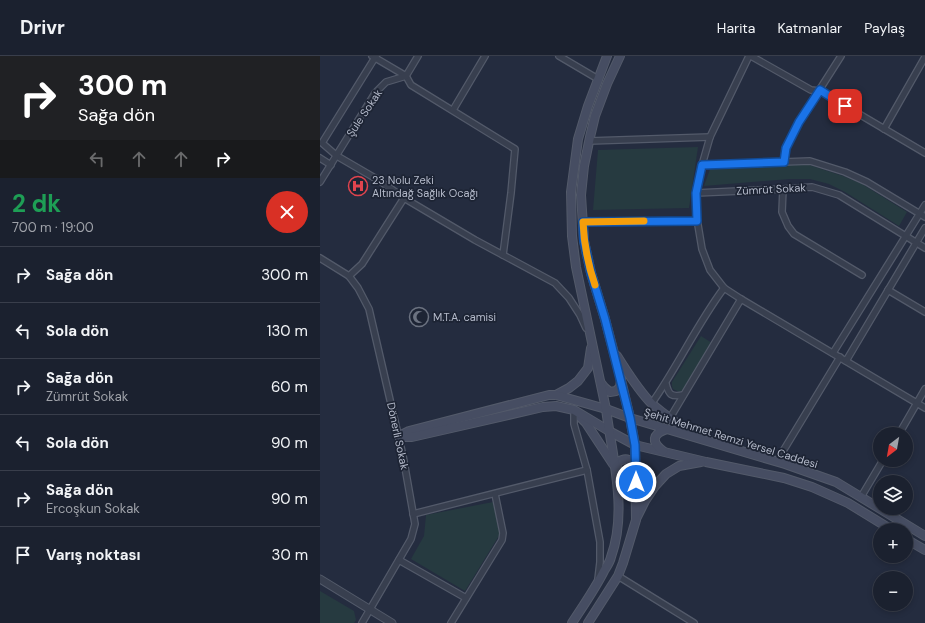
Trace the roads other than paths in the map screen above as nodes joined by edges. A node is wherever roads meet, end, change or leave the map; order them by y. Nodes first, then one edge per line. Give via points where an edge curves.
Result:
1 (418, 56) edge
2 (485, 56) edge
3 (559, 56) edge
4 (607, 56) edge
5 (620, 56) edge
6 (750, 56) edge
7 (841, 56) edge
8 (374, 57) edge
9 (925, 57) edge
10 (406, 76) junction
11 (598, 79) junction
12 (820, 90) junction
13 (453, 110) junction
14 (884, 129) junction
15 (710, 137) junction
16 (589, 141) junction
17 (925, 153) edge
18 (337, 156) junction
19 (320, 158) edge
20 (784, 162) junction
21 (331, 164) junction
22 (702, 165) junction
23 (320, 182) edge
24 (783, 189) junction
25 (696, 193) junction
26 (404, 198) junction
27 (925, 204) edge
28 (922, 216) edge
29 (697, 221) junction
30 (583, 222) junction
31 (925, 228) edge
32 (906, 236) junction
33 (916, 242) junction
34 (925, 248) edge
35 (503, 255) junction
36 (320, 258) edge
37 (862, 275) dead end
38 (349, 276) junction
39 (724, 288) junction
40 (888, 290) junction
41 (741, 299) junction
42 (925, 312) edge
43 (592, 339) junction
44 (613, 349) junction
45 (833, 353) junction
46 (840, 357) junction
47 (846, 360) junction
48 (621, 380) junction
49 (600, 382) junction
50 (666, 384) junction
51 (925, 389) edge
52 (556, 395) junction
53 (683, 395) junction
54 (917, 403) junction
55 (652, 404) junction
56 (925, 408) edge
57 (606, 409) junction
58 (574, 410) junction
59 (630, 418) junction
60 (670, 418) junction
61 (902, 427) edge
62 (667, 429) junction
63 (609, 432) junction
64 (399, 436) junction
65 (698, 438) junction
66 (635, 445) junction
67 (663, 451) junction
68 (777, 461) junction
69 (706, 462) junction
70 (879, 467) edge
71 (588, 470) junction
72 (616, 470) junction
73 (636, 470) junction
74 (495, 494) junction
75 (861, 497) junction
76 (413, 514) junction
77 (636, 520) junction
78 (881, 523) edge
79 (925, 536) edge
80 (913, 543) edge
81 (925, 550) edge
82 (399, 560) junction
83 (618, 576) junction
84 (320, 579) edge
85 (598, 583) junction
86 (466, 598) junction
87 (370, 610) junction
88 (362, 623) edge
89 (392, 623) edge
90 (451, 623) edge
91 (572, 623) edge
92 (588, 623) edge
93 (694, 623) edge

1 - 10 street
2 - 13 street
3 - 11 street
4 - 11 main road
5 - 16 main road via 595,116
6 - 12 street via 810,90
6 - 15 street
7 - 12 street
8 - 10 street
8 - 18 street via 322,142
9 - 14 street
10 - 13 street via 411,85
10 - 18 street, Şule Sokak via 386,82 375,93
11 - 43 main road via 578,138 571,192 576,267
12 - 14 street
12 - 20 street via 799,122 786,148
13 - 35 street via 515,149
14 - 17 street
15 - 16 street
15 - 22 street
16 - 30 main road via 581,195
18 - 21 street, Şule Sokak
18 - 26 street
19 - 21 street
20 - 22 street
20 - 28 street via 810,161 845,172 867,182
21 - 23 street, Şule Sokak
22 - 25 street
24 - 25 street, Zümrüt Sokak
24 - 32 street, Zümrüt Sokak via 812,187 839,195
24 - 37 street via 782,212 794,234
25 - 29 street
26 - 35 street
26 - 38 street via 362,264
27 - 28 street
28 - 32 street
29 - 30 street
29 - 39 street via 702,250 710,270
30 - 44 main road via 591,273
31 - 33 street
32 - 33 street, Zümrüt Sokak
32 - 45 street
33 - 34 street, Zümrüt Sokak
33 - 40 street
35 - 43 street via 555,283 569,298
36 - 38 street, Dönerli Sokak
38 - 64 street, Dönerli Sokak via 369,310
39 - 41 street
39 - 50 street
40 - 42 street
40 - 47 street
41 - 45 street
41 - 53 street
43 - 49 main road
43 - 52 main road via 588,368 578,381
44 - 48 main road
44 - 55 main road via 635,384
45 - 46 street
46 - 47 street
46 - 68 street
47 - 54 street
48 - 49 main road via 620,387 610,392
48 - 59 main road
49 - 57 main road
50 - 53 street via 671,395
50 - 55 street
51 - 54 street
52 - 57 main road, Şehit Mehmet Remzi Yersel Caddesi
52 - 64 main road, Şehit Mehmet Remzi Yersel Caddesi via 409,431
53 - 60 street
54 - 56 street
54 - 61 street
55 - 60 main road
57 - 59 main road, Şehit Mehmet Remzi Yersel Caddesi
57 - 63 main road
58 - 63 main road, Şehit Mehmet Remzi Yersel Caddesi
58 - 64 main road, Şehit Mehmet Remzi Yersel Caddesi via 556,406 543,407 412,437
58 - 71 street via 574,424
58 - 72 main road via 586,423
59 - 62 main road, Şehit Mehmet Remzi Yersel Caddesi
59 - 66 main road
60 - 65 main road
62 - 65 main road, Şehit Mehmet Remzi Yersel Caddesi
62 - 67 main road via 656,435 654,441
63 - 66 main road, Şehit Mehmet Remzi Yersel Caddesi
63 - 72 main road
64 - 76 street, Dönerli Sokak
65 - 68 main road, Şehit Mehmet Remzi Yersel Caddesi
66 - 67 main road, Şehit Mehmet Remzi Yersel Caddesi
66 - 73 main road
67 - 69 main road, Şehit Mehmet Remzi Yersel Caddesi
68 - 75 main road, Şehit Mehmet Remzi Yersel Caddesi via 836,482
69 - 77 main road via 679,466 666,474 655,486
69 - 78 main road, Şehit Mehmet Remzi Yersel Caddesi via 812,486 848,503
70 - 75 street
71 - 74 street
71 - 85 street via 600,542
72 - 73 main road via 618,462 623,459 633,464
72 - 85 main road via 616,536 611,558
73 - 77 main road
74 - 76 street
74 - 86 street via 503,533 502,540
75 - 79 main road, Şehit Mehmet Remzi Yersel Caddesi
76 - 82 street, Dönerli Sokak via 415,524 411,540
77 - 83 main road
80 - 81 main road
82 - 86 street
82 - 87 street, Dönerli Sokak
83 - 92 main road
83 - 93 street
84 - 87 street
85 - 91 main road
86 - 90 street
87 - 88 street, Dönerli Sokak
87 - 89 street

